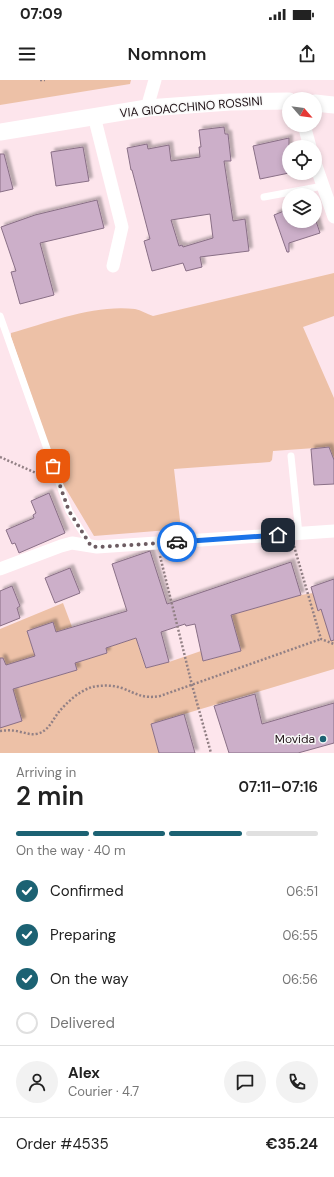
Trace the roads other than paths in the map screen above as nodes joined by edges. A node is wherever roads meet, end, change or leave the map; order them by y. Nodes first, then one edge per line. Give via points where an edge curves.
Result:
1 (155, 80) edge
2 (282, 100) edge
3 (322, 104) edge
4 (334, 105) edge
5 (147, 108) junction
6 (94, 116) junction
7 (0, 132) edge
8 (321, 180) edge
9 (323, 186) junction
10 (264, 197) dead end
11 (334, 217) edge
12 (113, 266) dead end
13 (0, 316) edge
14 (291, 456) dead end
15 (334, 531) edge
16 (295, 534) junction
17 (91, 546) junction
18 (0, 569) edge

1 - 5 street
2 - 5 street, VIA GIOACCHINO ROSSINI
3 - 4 street
5 - 6 street, VIA GIOACCHINO ROSSINI
6 - 7 street, VIA GIOACCHINO ROSSINI
6 - 12 street via 122,228
8 - 9 street
9 - 10 lane
9 - 11 street
13 - 17 lane via 69,511
14 - 16 lane
15 - 16 street
16 - 17 street
17 - 18 street via 72,543

